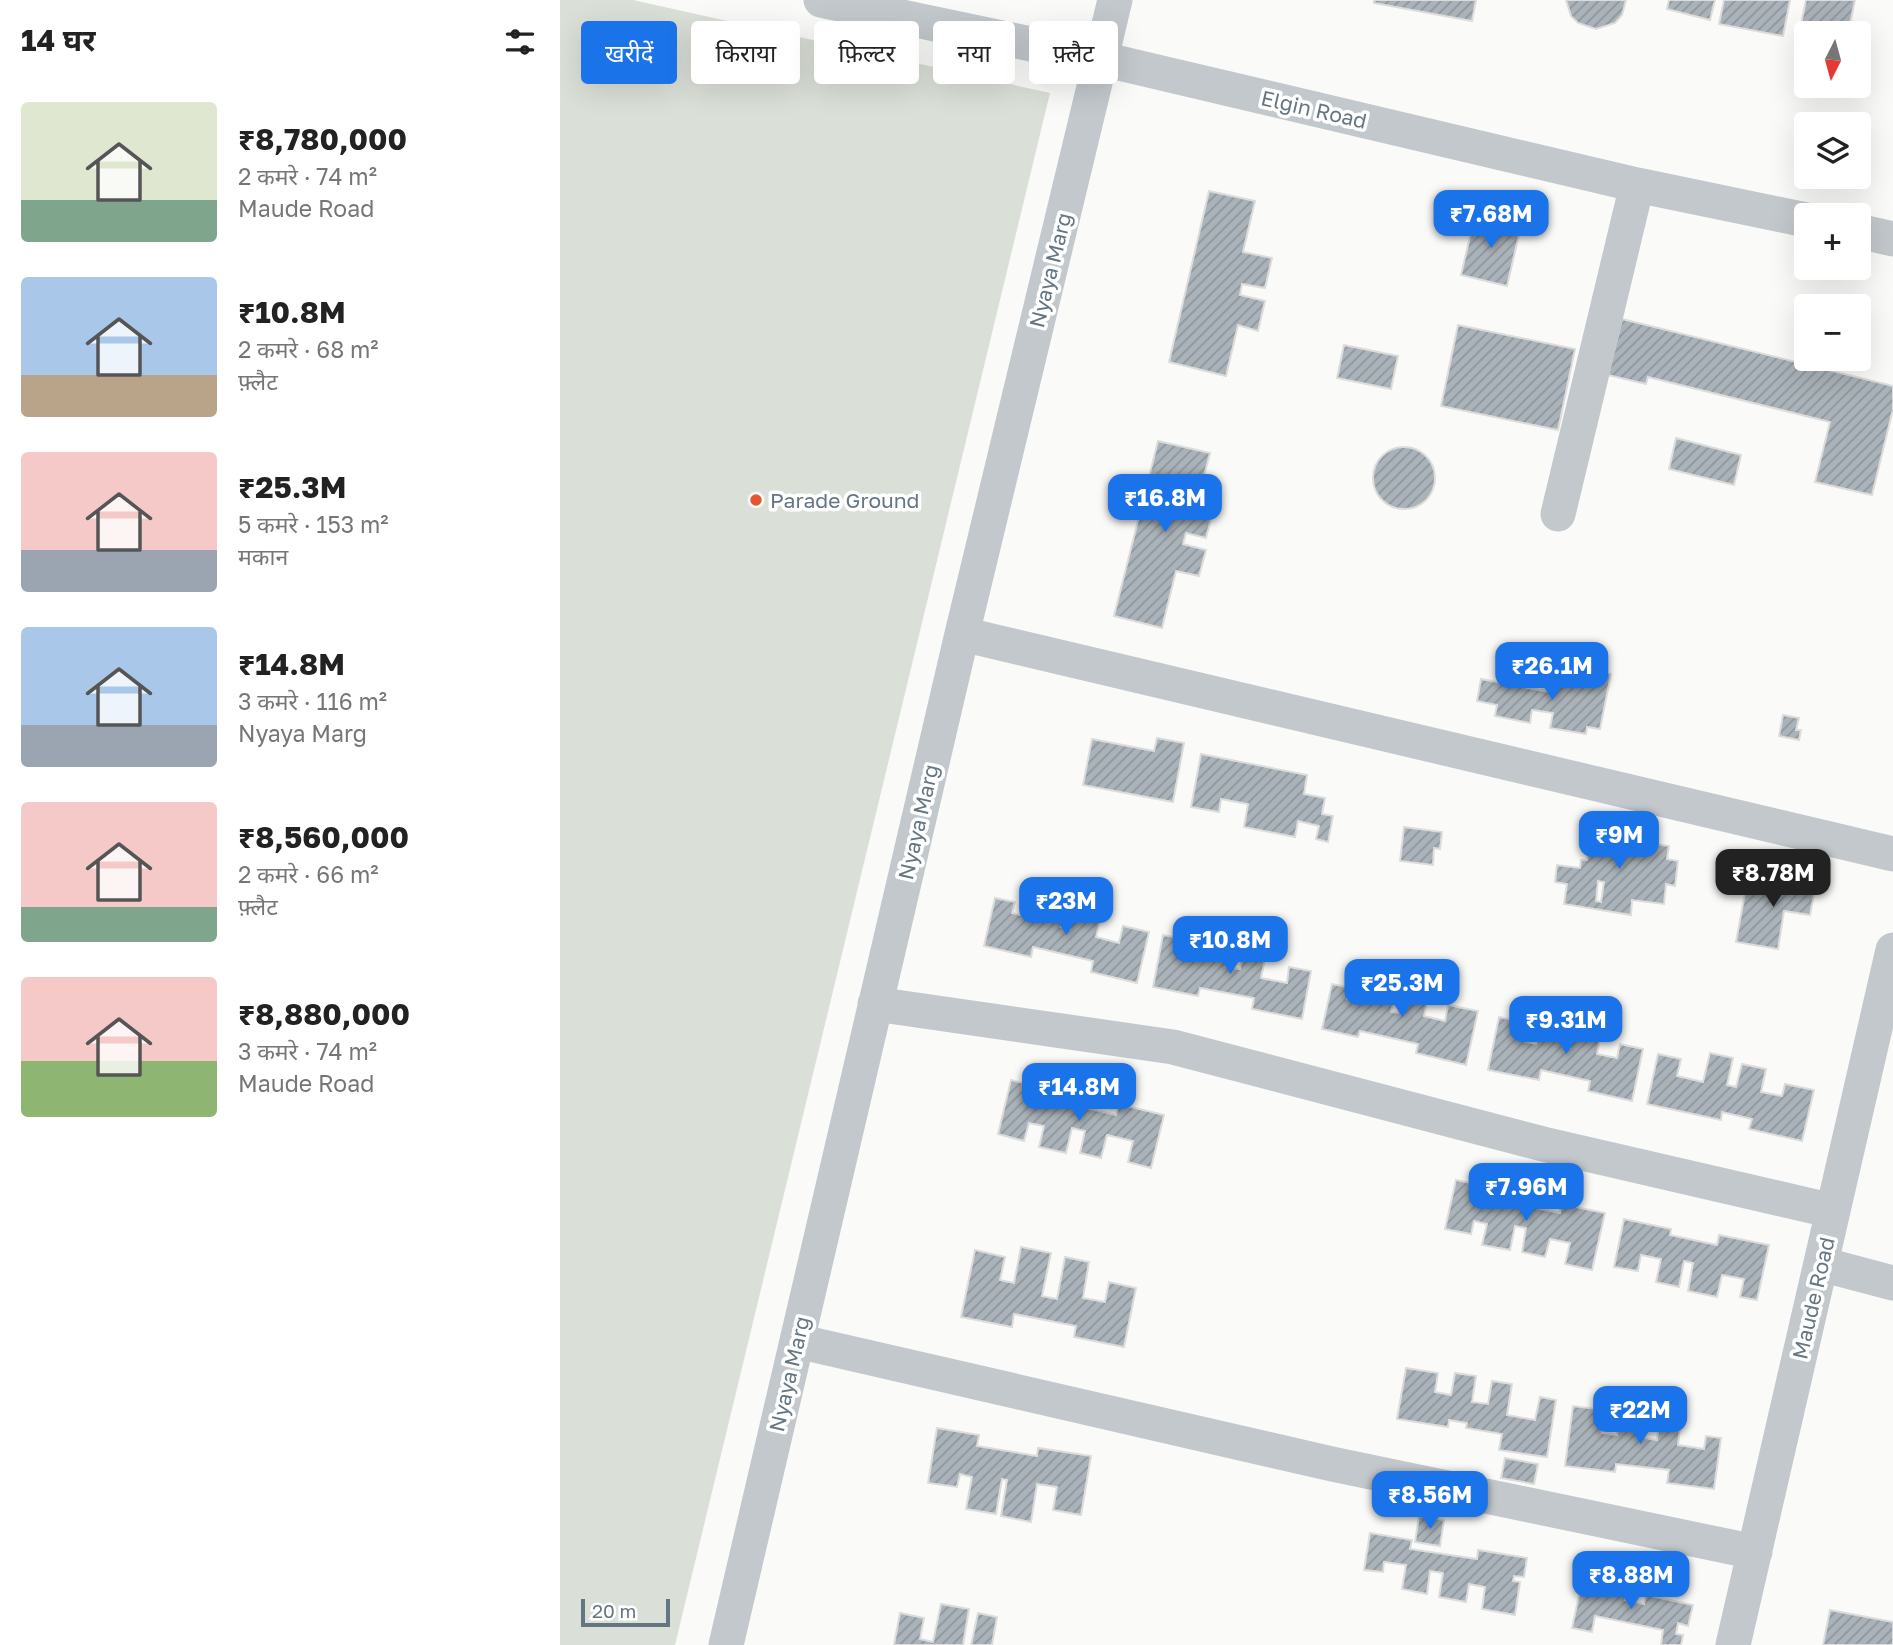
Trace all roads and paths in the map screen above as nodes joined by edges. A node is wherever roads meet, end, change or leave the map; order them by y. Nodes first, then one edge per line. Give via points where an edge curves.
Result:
1 (821, 0) edge
2 (1115, 0) edge
3 (1110, 21) edge
4 (1029, 44) edge
5 (1118, 63) edge
6 (1096, 84) edge
7 (1637, 185) junction
8 (1794, 218) edge
9 (1871, 234) edge
10 (1893, 239) edge
11 (1558, 514) dead end
12 (962, 634) junction
13 (1893, 855) edge
14 (1893, 950) edge
15 (875, 1004) junction
16 (1833, 1211) junction
17 (1821, 1264) junction
18 (1893, 1283) edge
19 (797, 1341) junction
20 (1755, 1552) junction
21 (726, 1645) edge
22 (1733, 1645) edge

1 - 4 street, Elgin Road
2 - 3 street, Nyaya Marg
5 - 7 street, Elgin Road
6 - 12 street, Nyaya Marg
7 - 8 street, Elgin Road
7 - 11 street
9 - 10 street
12 - 13 street
12 - 15 street, Nyaya Marg
14 - 16 street, Maude Road
15 - 16 street via 1172,1047 1543,1144
15 - 19 street, Nyaya Marg
16 - 17 street, Maude Road
17 - 18 street
17 - 20 street, Maude Road
19 - 20 street via 1332,1464
19 - 21 street, Nyaya Marg
20 - 22 street, Maude Road

